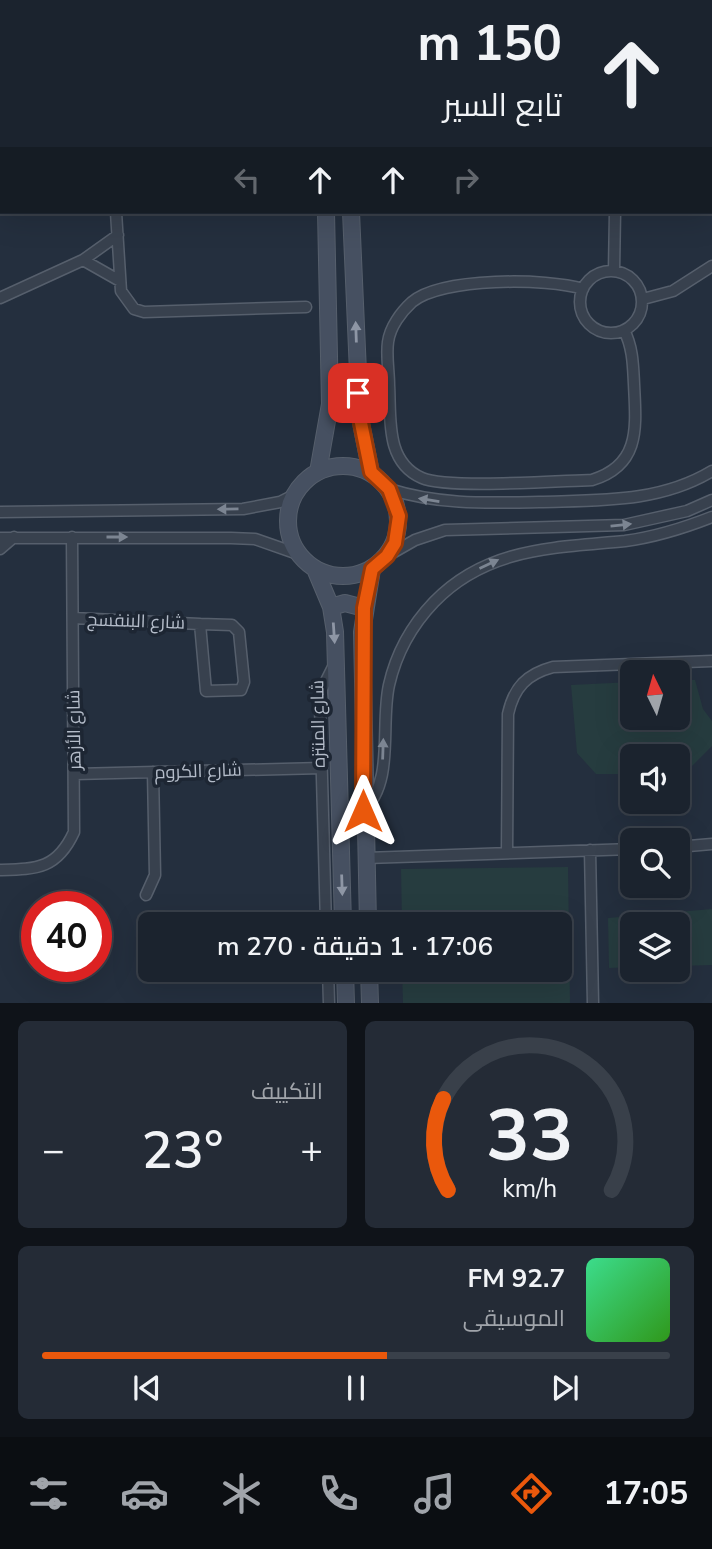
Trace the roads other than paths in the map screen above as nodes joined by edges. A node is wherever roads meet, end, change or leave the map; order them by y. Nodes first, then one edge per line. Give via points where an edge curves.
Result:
1 (116, 214) edge
2 (326, 214) edge
3 (351, 214) edge
4 (615, 214) edge
5 (118, 235) junction
6 (83, 260) junction
7 (712, 266) edge
8 (614, 271) junction
9 (120, 281) junction
10 (583, 289) junction
11 (0, 298) edge
12 (643, 299) junction
13 (306, 307) dead end
14 (624, 330) junction
15 (318, 471) junction
16 (712, 471) edge
17 (371, 472) junction
18 (389, 489) junction
19 (294, 495) junction
20 (712, 500) edge
21 (0, 513) edge
22 (712, 517) edge
23 (592, 527) junction
24 (14, 537) junction
25 (72, 537) junction
26 (0, 538) edge
27 (593, 542) junction
28 (0, 549) edge
29 (298, 554) junction
30 (387, 556) junction
31 (314, 569) junction
32 (372, 569) junction
33 (331, 607) junction
34 (364, 608) junction
35 (73, 618) junction
36 (200, 624) junction
37 (335, 661) junction
38 (712, 661) edge
39 (322, 768) junction
40 (153, 772) junction
41 (75, 774) junction
42 (363, 811) junction
43 (339, 812) junction
44 (712, 844) edge
45 (690, 846) edge
46 (620, 849) edge
47 (590, 850) junction
48 (508, 853) junction
49 (366, 859) junction
50 (0, 870) edge
51 (146, 895) dead end
52 (326, 912) edge
53 (343, 912) edge
54 (368, 912) edge
55 (329, 982) edge
56 (345, 982) edge
57 (369, 982) edge
58 (330, 1003) edge
59 (346, 1003) edge
60 (370, 1003) edge
61 (593, 1003) edge

1 - 5 street
2 - 15 street via 330,404
17 -> 3 street via 360,418
4 - 8 street
5 - 6 street
5 - 9 street
6 - 9 street
6 - 11 street
7 - 12 street via 673,291
8 - 10 street via 596,275
8 - 12 street via 636,283
9 - 13 street via 126,301 144,312
10 - 14 street via 581,308 590,324 606,332
10 - 14 street via 546,281 450,287 422,295 405,310 387,343 393,444 409,470 436,483 592,480 611,472 628,454 636,430 632,355
12 - 14 street via 636,321
15 - 17 street via 345,466
15 - 19 street
16 -> 18 street via 663,492 619,500 455,503
17 - 18 street
18 - 30 street via 399,523
19 -> 21 street via 243,509
19 - 29 street via 288,519
23 -> 20 street via 656,519
22 - 27 street via 658,535
23 - 27 street
23 - 30 street via 445,530
24 - 25 street
24 - 26 street
24 - 28 street
25 -> 29 street via 249,539
25 - 35 street, شارع الأزهر
42 -> 27 street via 379,792 382,779 384,706 391,678 399,654 425,612 443,593 486,565 535,549
29 - 31 street
30 - 32 street
31 - 32 street via 333,576 353,576
31 - 33 street, شارع المنتزه
32 - 34 street
33 - 34 street via 345,603
33 -> 37 street, شارع المنتزه
34 - 42 street
35 - 36 street, شارع البنفسج
35 - 41 street, شارع الأزهر
36 - 36 street, شارع البنفسج via 206,691 241,690 239,632 232,625
37 - 39 street via 322,689
37 - 43 street, شارع المنتزه
38 - 48 street via 553,667 522,682 508,713
39 - 40 street, شارع الكروم
39 - 52 street
40 - 41 street, شارع الكروم
40 - 51 street via 155,875
41 - 50 street, شارع الأزهر via 74,832 66,848 38,868
42 - 43 street
42 - 49 street
43 -> 53 street, شارع المنتزه
44 - 45 street
46 - 47 street
47 - 48 street
47 - 61 street
48 - 49 street
49 - 54 street
55 - 58 street
56 - 59 street
57 - 60 street

